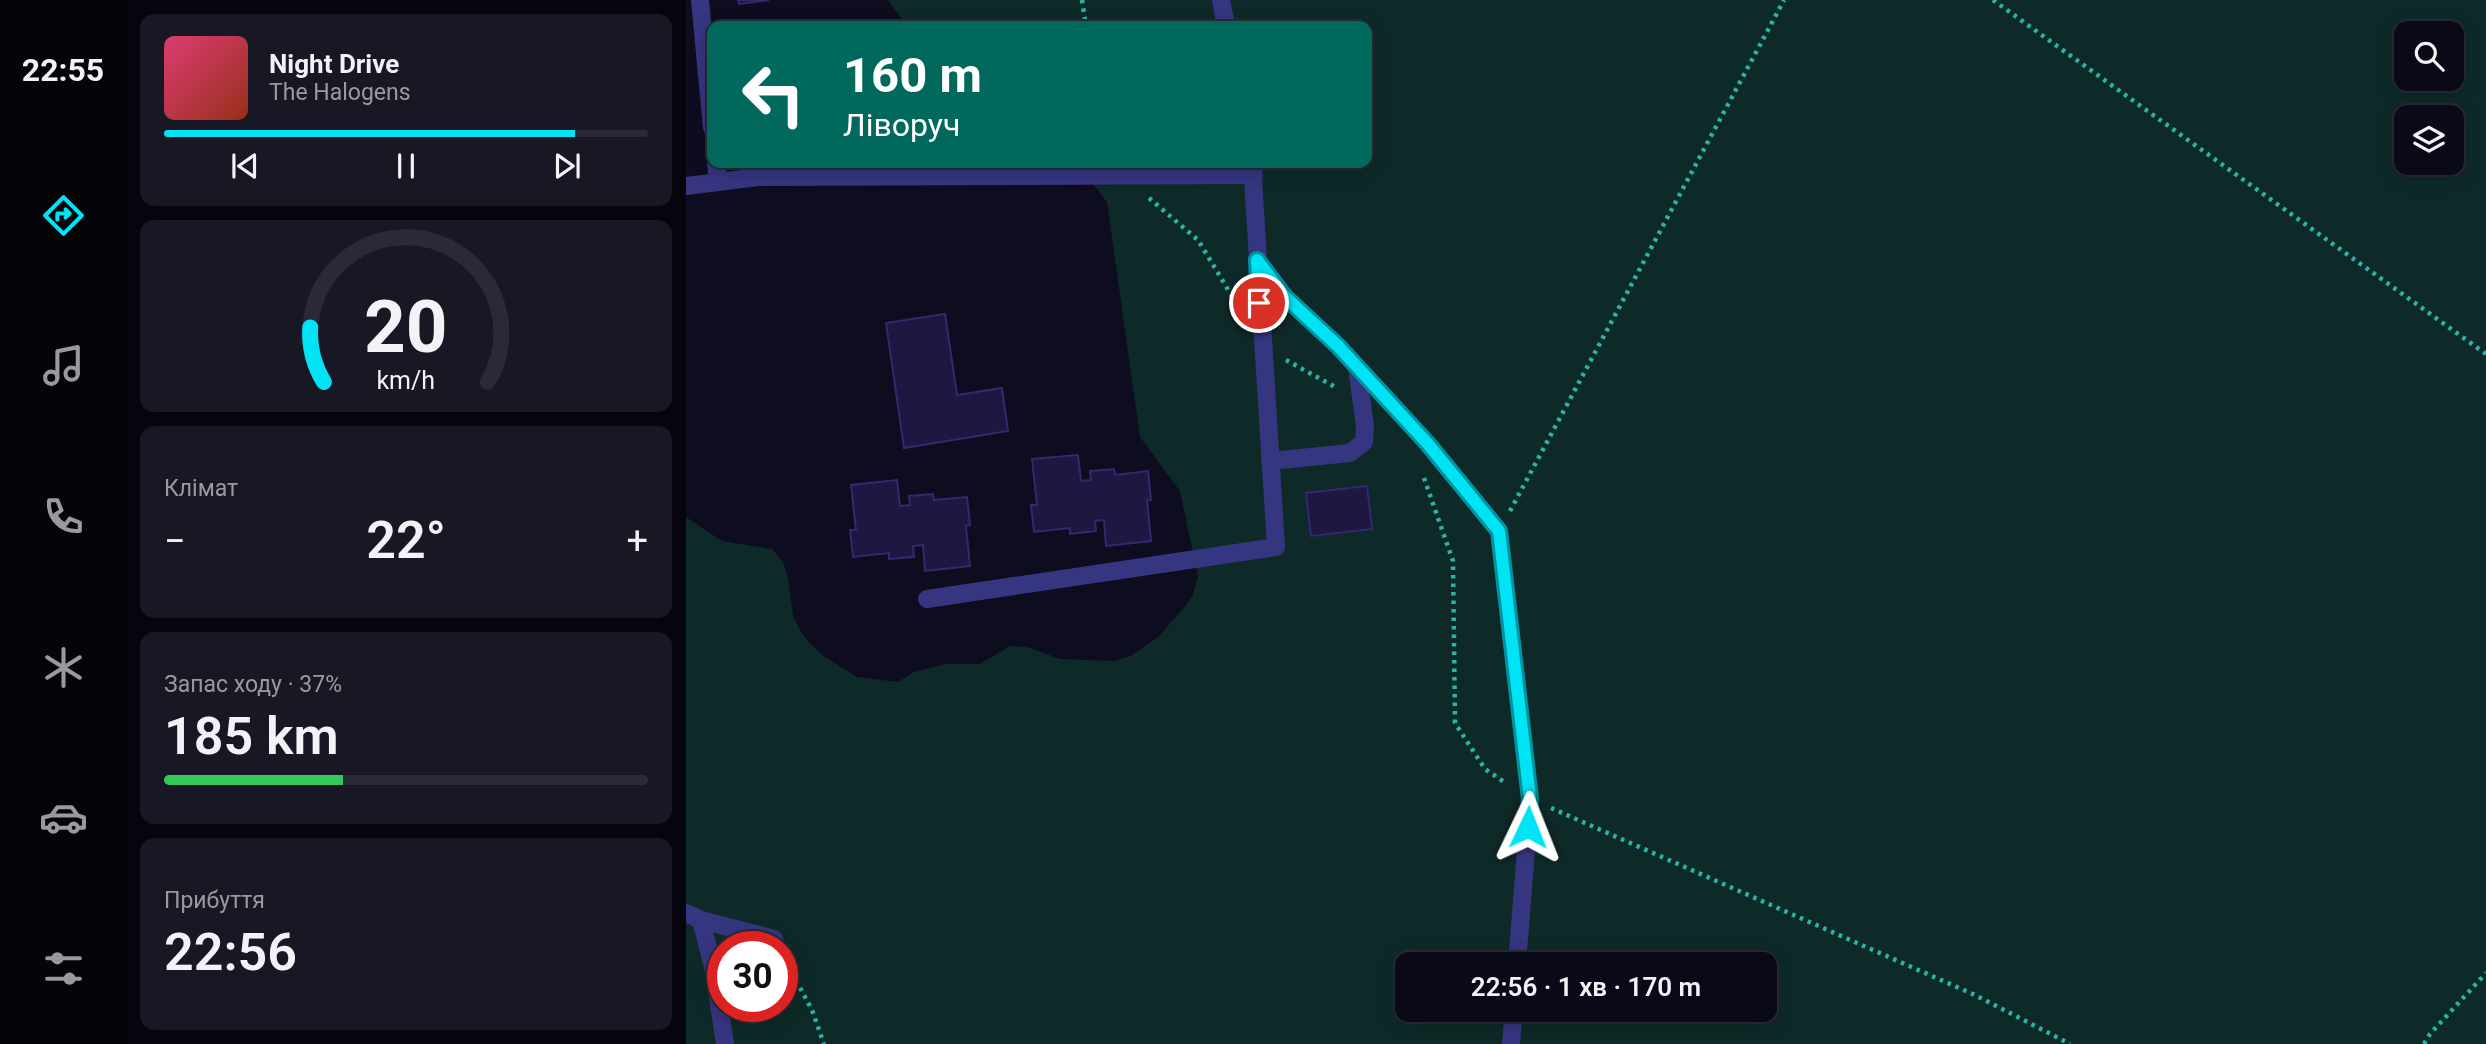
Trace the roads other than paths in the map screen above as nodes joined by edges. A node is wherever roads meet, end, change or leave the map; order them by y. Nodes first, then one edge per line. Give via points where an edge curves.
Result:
1 (699, 0) edge
2 (1221, 0) edge
3 (1225, 21) edge
4 (707, 79) edge
5 (717, 168) edge
6 (1253, 169) edge
7 (718, 182) junction
8 (686, 186) edge
9 (1257, 260) junction
10 (1357, 368) junction
11 (1270, 461) junction
12 (927, 599) dead end
13 (694, 916) edge
14 (735, 931) edge
15 (1518, 952) edge
16 (1513, 1022) edge
17 (725, 1044) edge
18 (1511, 1044) edge

1 - 4 street
2 - 3 street
5 - 7 street
6 - 7 street via 758,177
6 - 9 street
7 - 8 street
9 - 10 street via 1284,296
9 - 11 street
10 - 11 street via 1364,442 1350,453
10 - 15 street via 1428,444 1499,531 1530,799
11 - 12 street via 1276,547
13 - 14 street
13 - 17 street via 714,971
16 - 18 street

